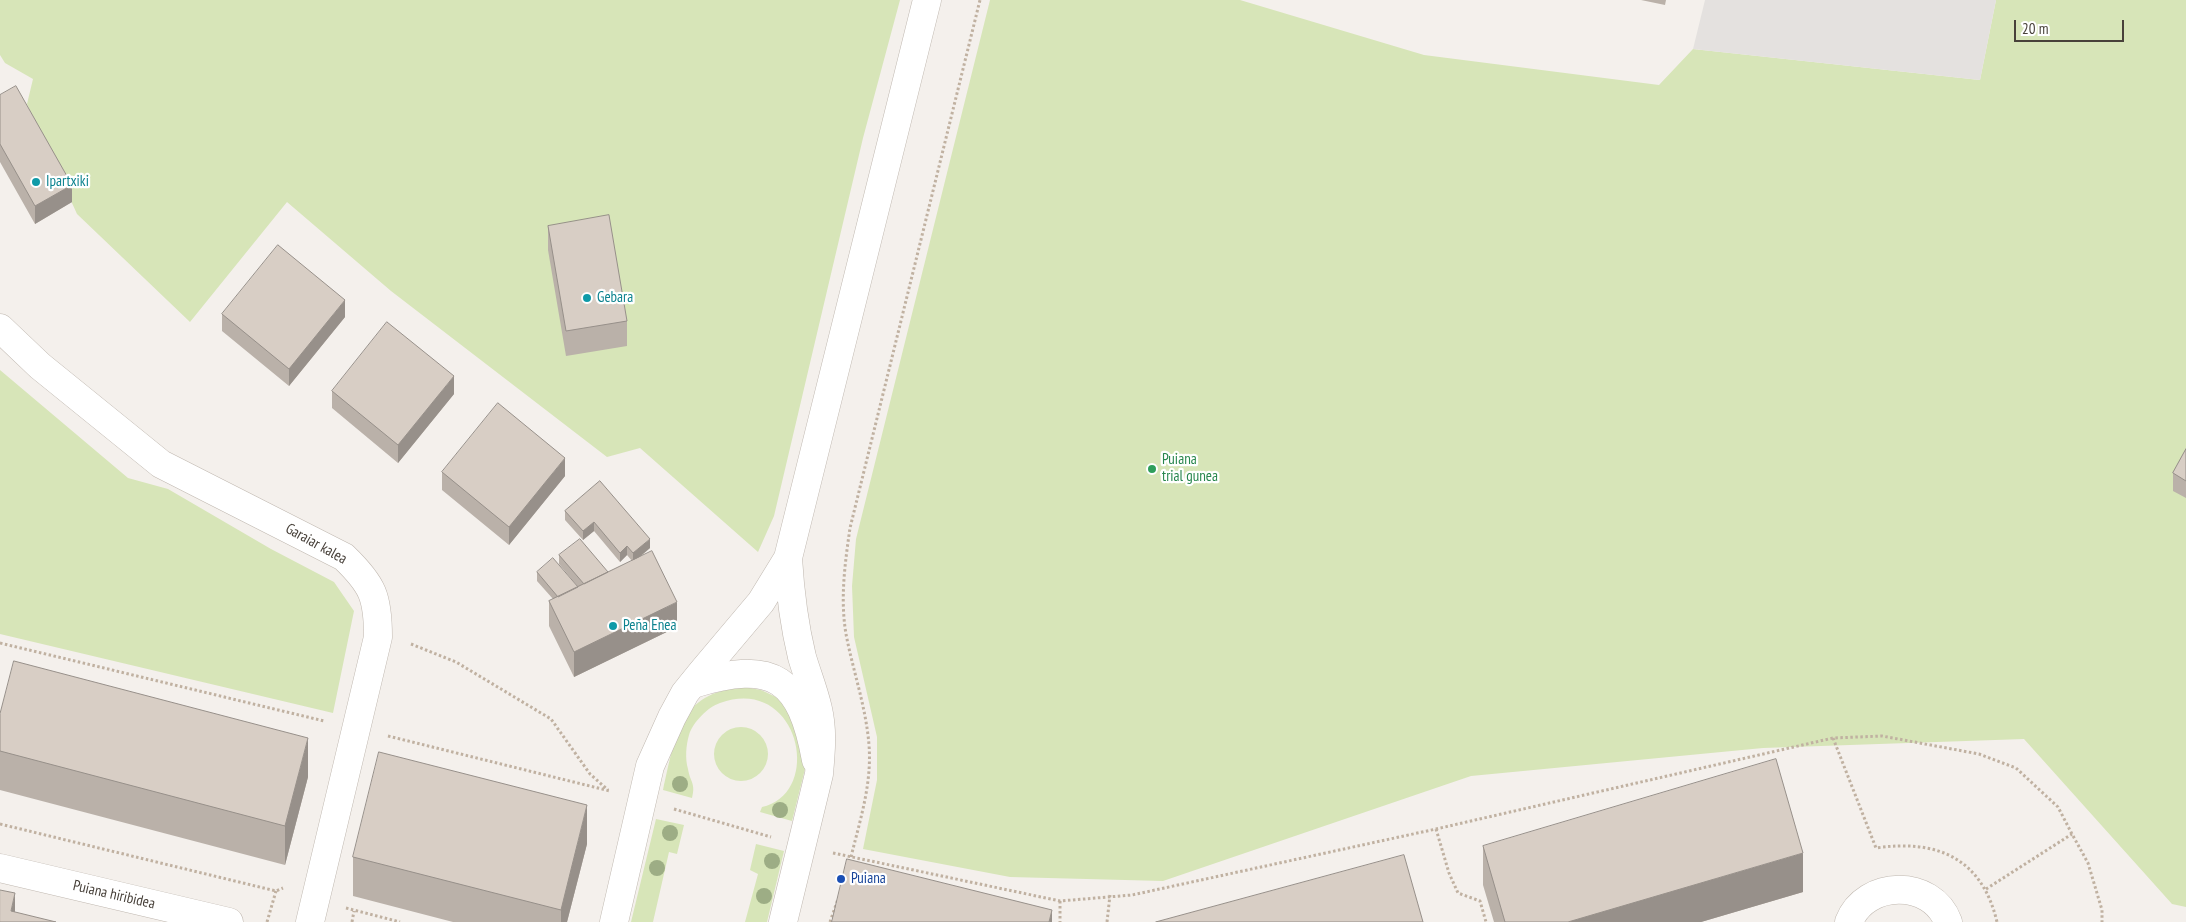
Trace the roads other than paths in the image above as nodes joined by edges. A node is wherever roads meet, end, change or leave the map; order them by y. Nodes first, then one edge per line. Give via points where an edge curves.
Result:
1 (927, 0) edge
2 (0, 328) edge
3 (788, 558) junction
4 (693, 684) junction
5 (819, 774) junction
6 (0, 868) edge
7 (229, 922) edge
8 (310, 922) edge
9 (614, 922) edge
10 (783, 922) edge
11 (1848, 922) edge
12 (1948, 922) edge

1 - 3 street
2 - 8 street, Garaiar kalea via 40,366 160,464 344,557 363,576 376,600 378,638
3 - 4 street via 760,602
3 - 5 street via 795,626 818,710 821,732
4 - 5 street via 742,674 771,677 782,682 805,718
4 - 9 street via 672,716 650,766
5 - 10 street
6 - 7 street, Puiana hiribidea
11 - 12 street via 1863,901 1880,892 1899,889 1917,892 1933,901

